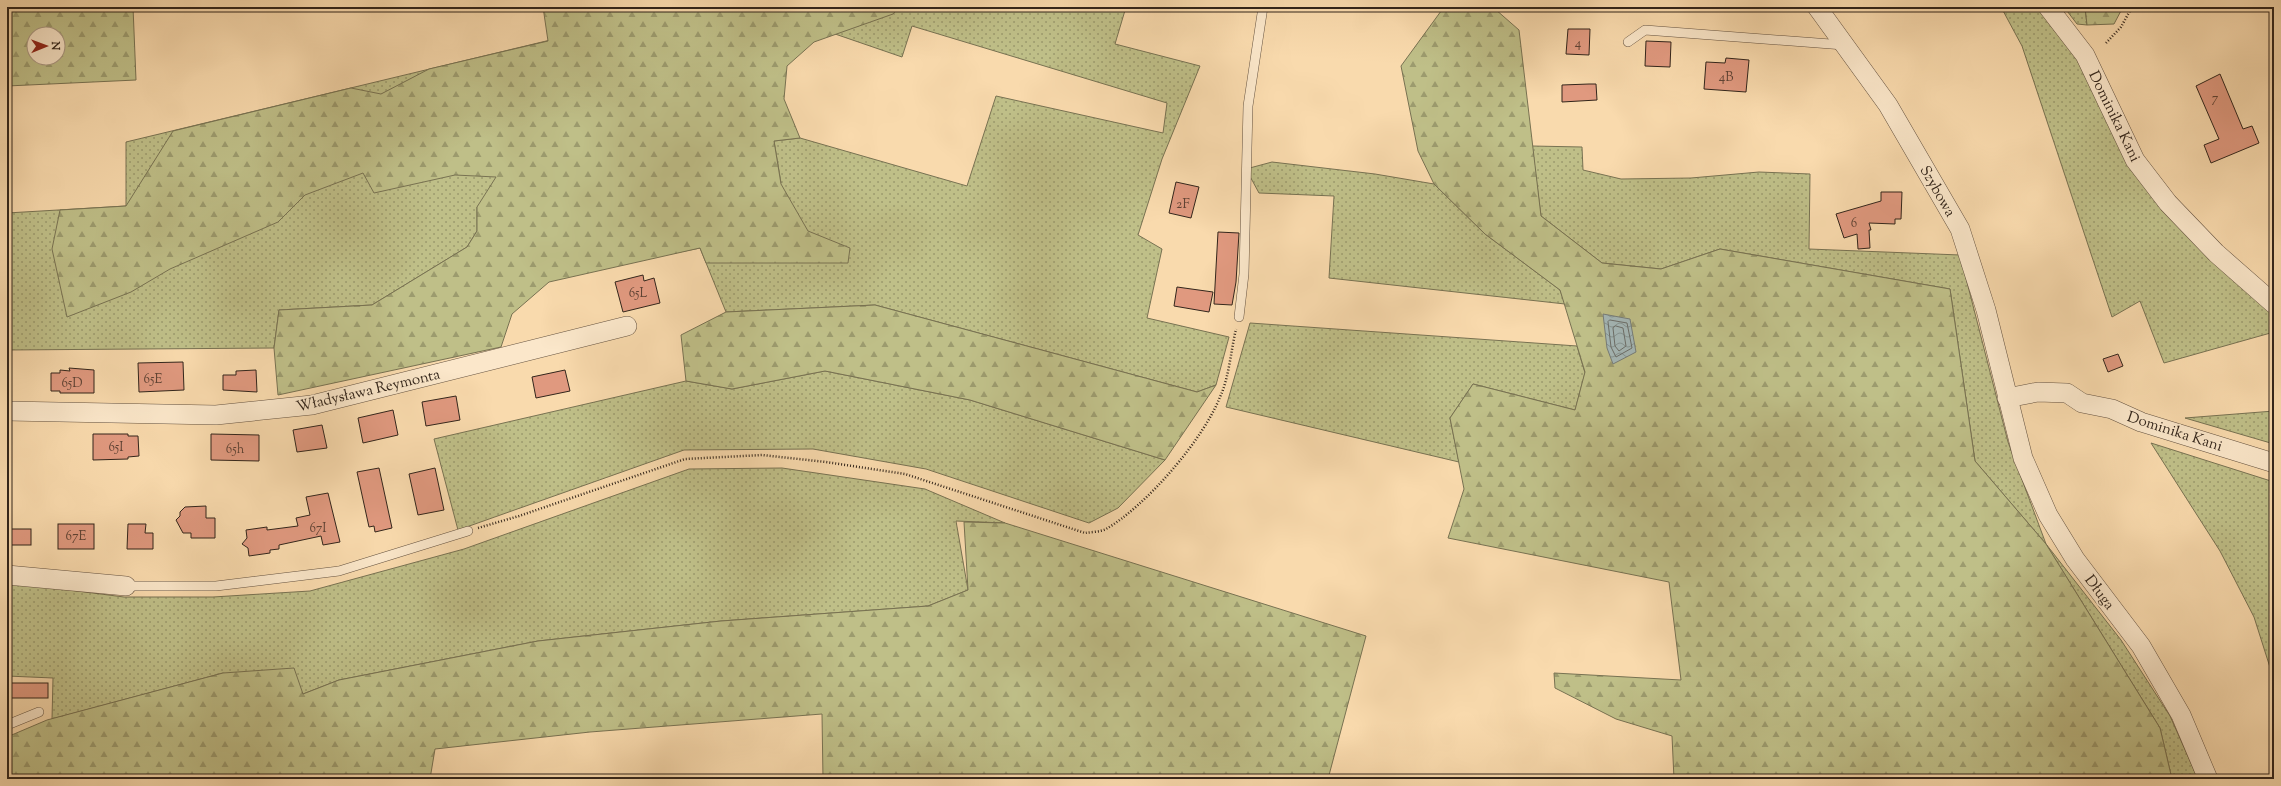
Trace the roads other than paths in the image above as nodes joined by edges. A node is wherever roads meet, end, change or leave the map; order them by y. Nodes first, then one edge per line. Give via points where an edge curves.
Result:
1 (1263, 7) edge
2 (1817, 7) edge
3 (2048, 7) edge
4 (1628, 42) dead end
5 (1845, 45) junction
6 (2274, 304) edge
7 (1239, 317) road end
8 (627, 326) dead end
9 (2007, 398) junction
10 (7, 411) edge
11 (2274, 462) edge
12 (468, 531) road end
13 (7, 575) edge
14 (126, 586) joint
15 (38, 712) dead end
16 (7, 725) edge
17 (2208, 779) edge

1 - 7 lane via 1248,106 1244,274
2 - 5 street, Szybowa
3 - 6 street, Dominika Kani via 2085,55 2135,160 2168,203 2216,252
4 - 5 lane via 1645,30
5 - 9 street, Szybowa via 1888,105 1960,229 1986,310
8 - 10 street, Władysława Reymonta via 312,405 216,415
9 - 11 street, Dominika Kani via 2038,392 2067,393 2082,402 2112,408 2141,422
9 - 17 street, Długa via 2023,458 2048,515 2075,559 2141,646 2181,715
12 - 14 lane via 339,571 216,586
13 - 14 street
15 - 16 lane

